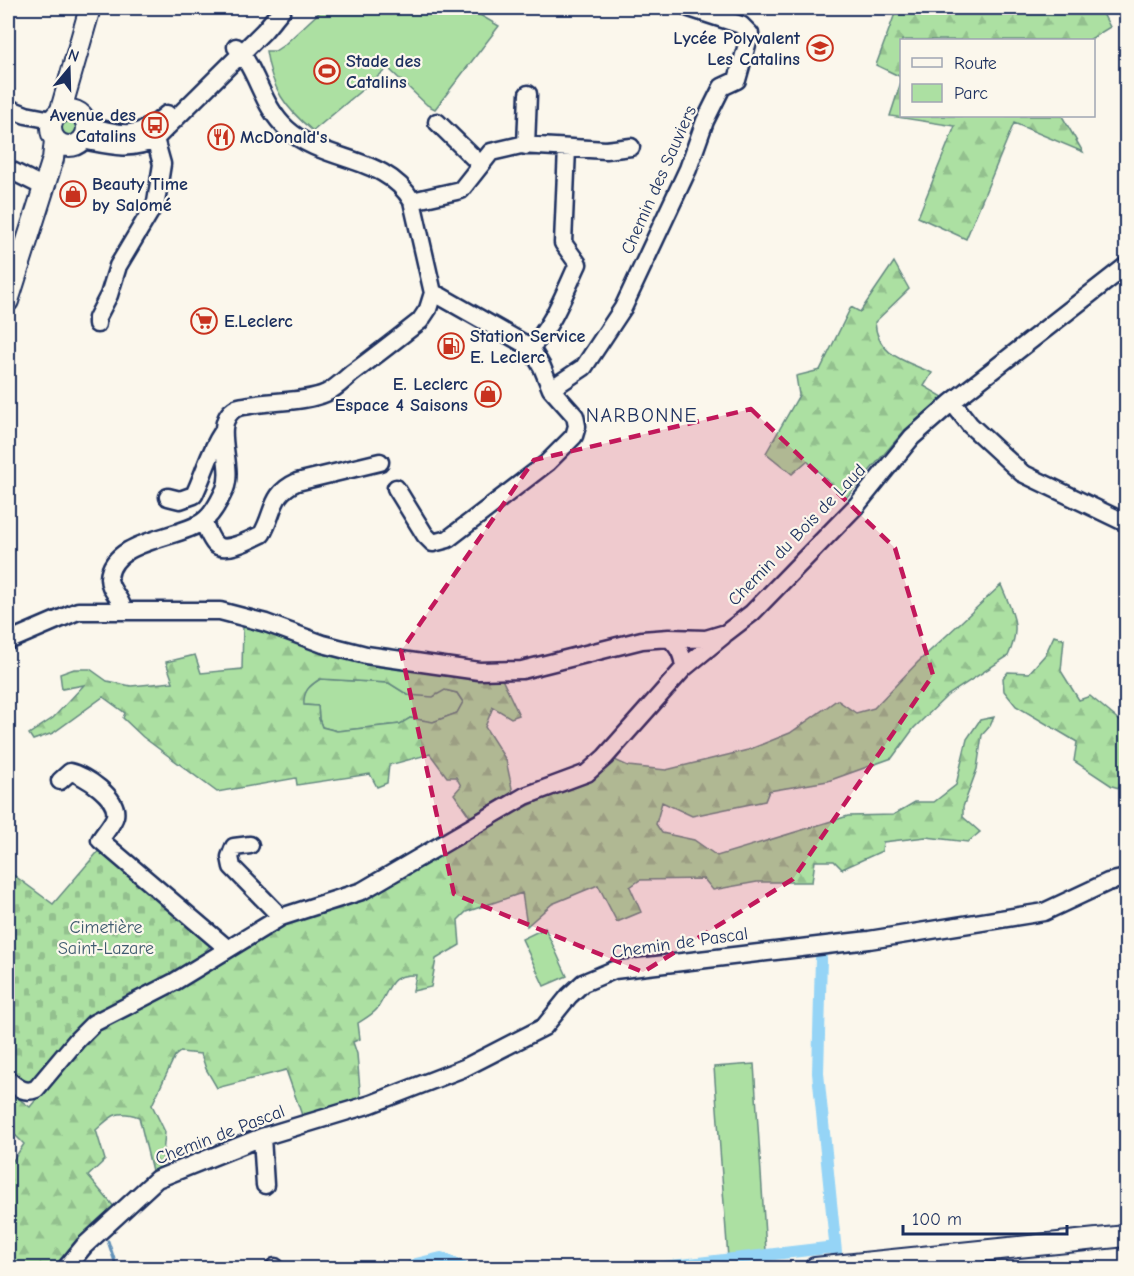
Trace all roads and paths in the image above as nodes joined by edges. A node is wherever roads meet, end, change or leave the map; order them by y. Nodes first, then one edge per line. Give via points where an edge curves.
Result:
1 (90, 8) edge
2 (100, 8) edge
3 (279, 8) edge
4 (284, 8) edge
5 (690, 8) edge
6 (238, 50) junction
7 (527, 93) dead end
8 (8, 108) edge
9 (8, 119) edge
10 (436, 122) dead end
11 (67, 129) junction
12 (155, 139) junction
13 (138, 140) junction
14 (526, 146) junction
15 (631, 147) dead end
16 (567, 148) junction
17 (162, 164) junction
18 (481, 165) junction
19 (8, 169) edge
20 (43, 189) junction
21 (412, 201) junction
22 (1126, 266) edge
23 (433, 293) junction
24 (8, 301) edge
25 (97, 324) dead end
26 (530, 347) junction
27 (551, 389) junction
28 (952, 402) junction
29 (222, 433) junction
30 (380, 462) dead end
31 (396, 488) dead end
32 (168, 497) dead end
33 (203, 522) junction
34 (1126, 523) edge
35 (111, 587) junction
36 (123, 610) junction
37 (78, 611) junction
38 (726, 633) junction
39 (669, 638) junction
40 (8, 641) edge
41 (684, 668) junction
42 (60, 781) dead end
43 (250, 845) dead end
44 (1126, 878) edge
45 (281, 917) junction
46 (228, 949) junction
47 (8, 1080) edge
48 (262, 1137) junction
49 (266, 1185) dead end
50 (1126, 1236) edge
51 (66, 1269) edge
52 (815, 1269) edge

1 - 11 main road
2 - 11 main road
3 - 6 street
4 - 6 street
5 - 27 street, Chemin des Sauviers via 741,25 750,34 737,80 722,87 623,308 584,367
6 - 12 street
6 - 13 street
6 - 21 street via 267,103 286,128 324,150 382,171 399,182
7 - 14 street
8 - 11 street
9 - 11 street
10 - 18 street
11 - 13 street via 105,130
11 - 20 main road
12 - 13 street via 148,135
12 - 17 street
13 - 17 street via 150,158
14 - 16 street
14 - 18 street via 491,152
15 - 16 street
16 - 26 street via 563,243 578,264 546,329
17 - 25 street via 153,209 118,266
18 - 21 street via 461,190
19 - 20 street
20 - 24 main road
21 - 23 street
22 - 28 street, Chemin du Bois de Laud
23 - 26 street
23 - 29 street via 420,321 326,393 237,408 228,417
26 - 27 street
27 - 31 street via 574,416 574,436 547,463 448,539 433,543
28 - 34 street via 970,425 1022,473
28 - 38 street, Chemin du Bois de Laud via 912,437 857,505 752,613
29 - 32 street via 194,495 180,500
29 - 33 street via 229,472 225,488
30 - 33 street via 288,486 275,501 262,534 245,543 219,547
33 - 35 street via 122,554 109,576
35 - 36 street
35 - 37 street
36 - 37 street, Chemin du Bois de Laud
36 - 39 street, Chemin du Bois de Laud via 219,611 366,656 479,671 522,670 642,640
37 - 40 street, Chemin du Bois de Laud
38 - 39 street, Chemin du Bois de Laud via 706,639
38 - 41 street
39 - 41 street via 683,655
41 - 45 street via 587,773 525,796 362,891
42 - 46 street via 70,772 79,774 106,794 115,805 115,816 100,840
43 - 45 street via 234,847 232,867
44 - 48 street, Chemin de Pascal via 1108,882 1044,912 869,940 614,970 583,983 544,1027 464,1068 371,1104
45 - 46 street
46 - 47 street via 94,1023 36,1089 23,1091
48 - 49 street
48 - 51 street, Chemin de Pascal via 157,1179 84,1246
50 - 52 main road

